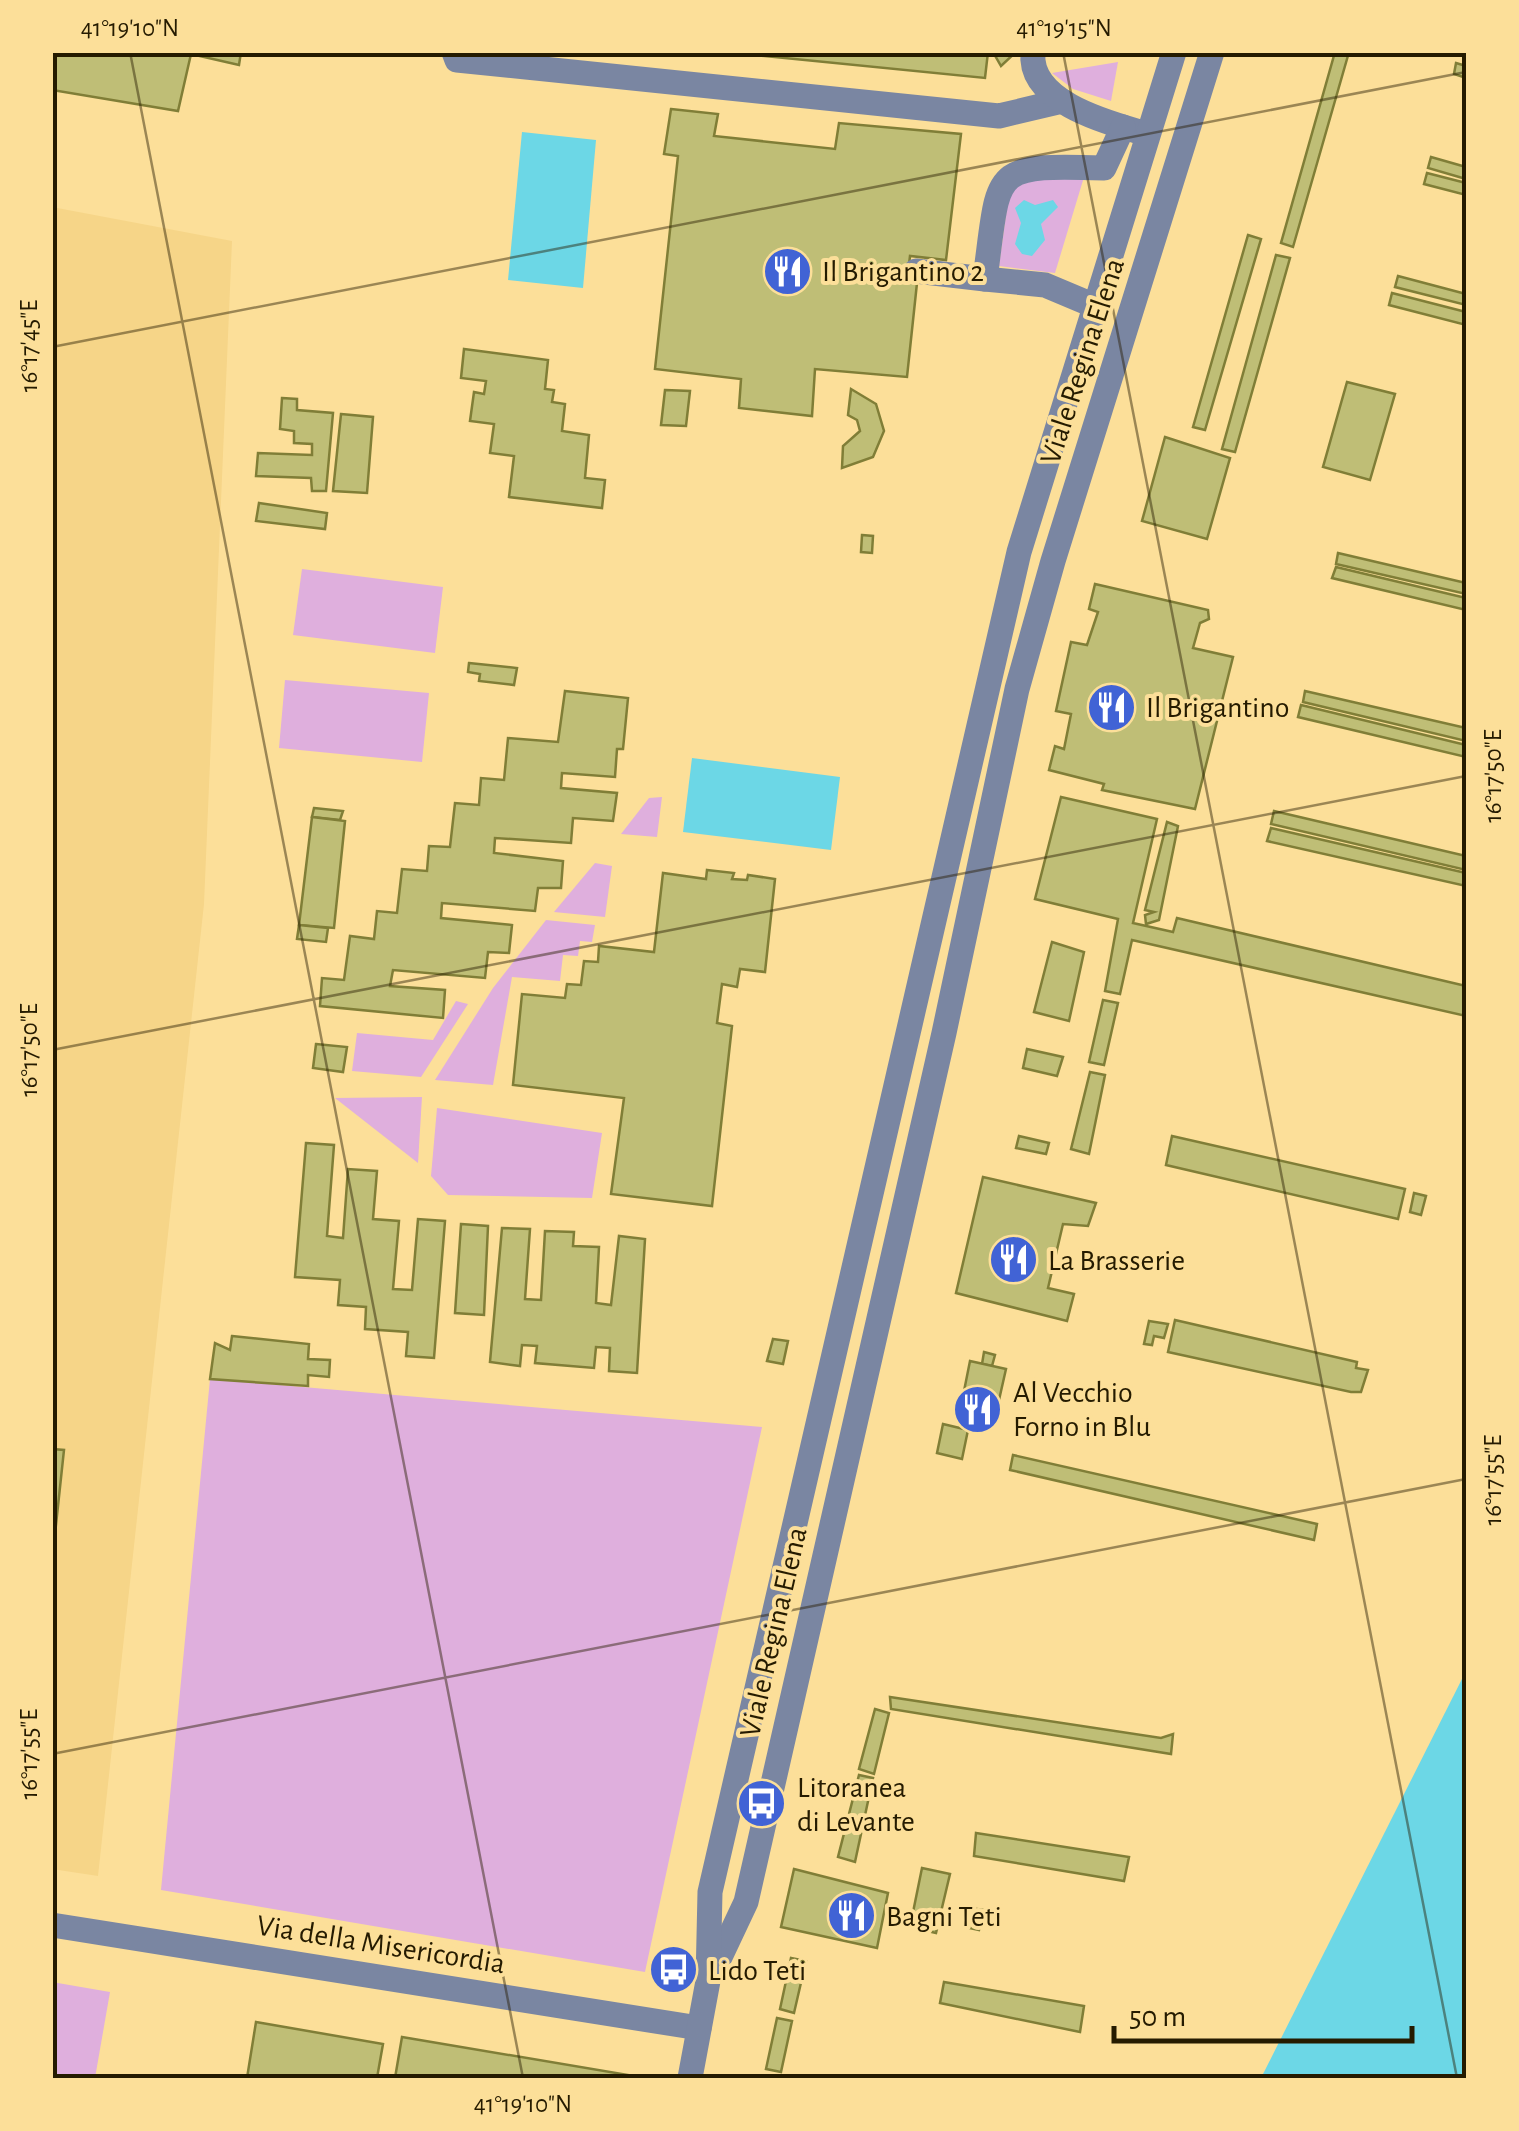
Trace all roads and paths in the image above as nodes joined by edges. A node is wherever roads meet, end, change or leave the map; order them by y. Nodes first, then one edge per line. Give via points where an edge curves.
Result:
1 (454, 52) edge
2 (1033, 52) edge
3 (1174, 52) edge
4 (1212, 52) edge
5 (1062, 101) junction
6 (1123, 127) junction
7 (1150, 135) junction
8 (916, 271) dead end
9 (985, 279) junction
10 (1095, 306) junction
11 (987, 684) junction
12 (1017, 690) junction
13 (908, 1025) junction
14 (944, 1032) junction
15 (850, 1284) junction
16 (883, 1291) junction
17 (52, 1925) edge
18 (708, 1981) junction
19 (699, 2028) junction
20 (690, 2078) edge

1 - 5 street via 457,60 999,116
2 - 5 street via 1042,83
3 - 7 street, Viale Regina Elena
4 - 12 street, Viale Regina Elena
5 - 6 street
6 - 7 street
6 - 9 street via 1104,168 1041,166 1010,176 997,193
7 - 10 street, Viale Regina Elena
8 - 9 street
9 - 10 street via 1045,285
10 - 11 street, Viale Regina Elena via 1019,552
11 - 12 street
11 - 13 street, Viale Regina Elena
12 - 14 street, Viale Regina Elena
13 - 14 street
13 - 15 street, Viale Regina Elena
14 - 16 street, Viale Regina Elena
15 - 16 street
15 - 18 street, Viale Regina Elena via 710,1892
16 - 18 street, Viale Regina Elena via 746,1902
17 - 19 street, Via della Misericordia
18 - 19 street, Viale Regina Elena
19 - 20 street

